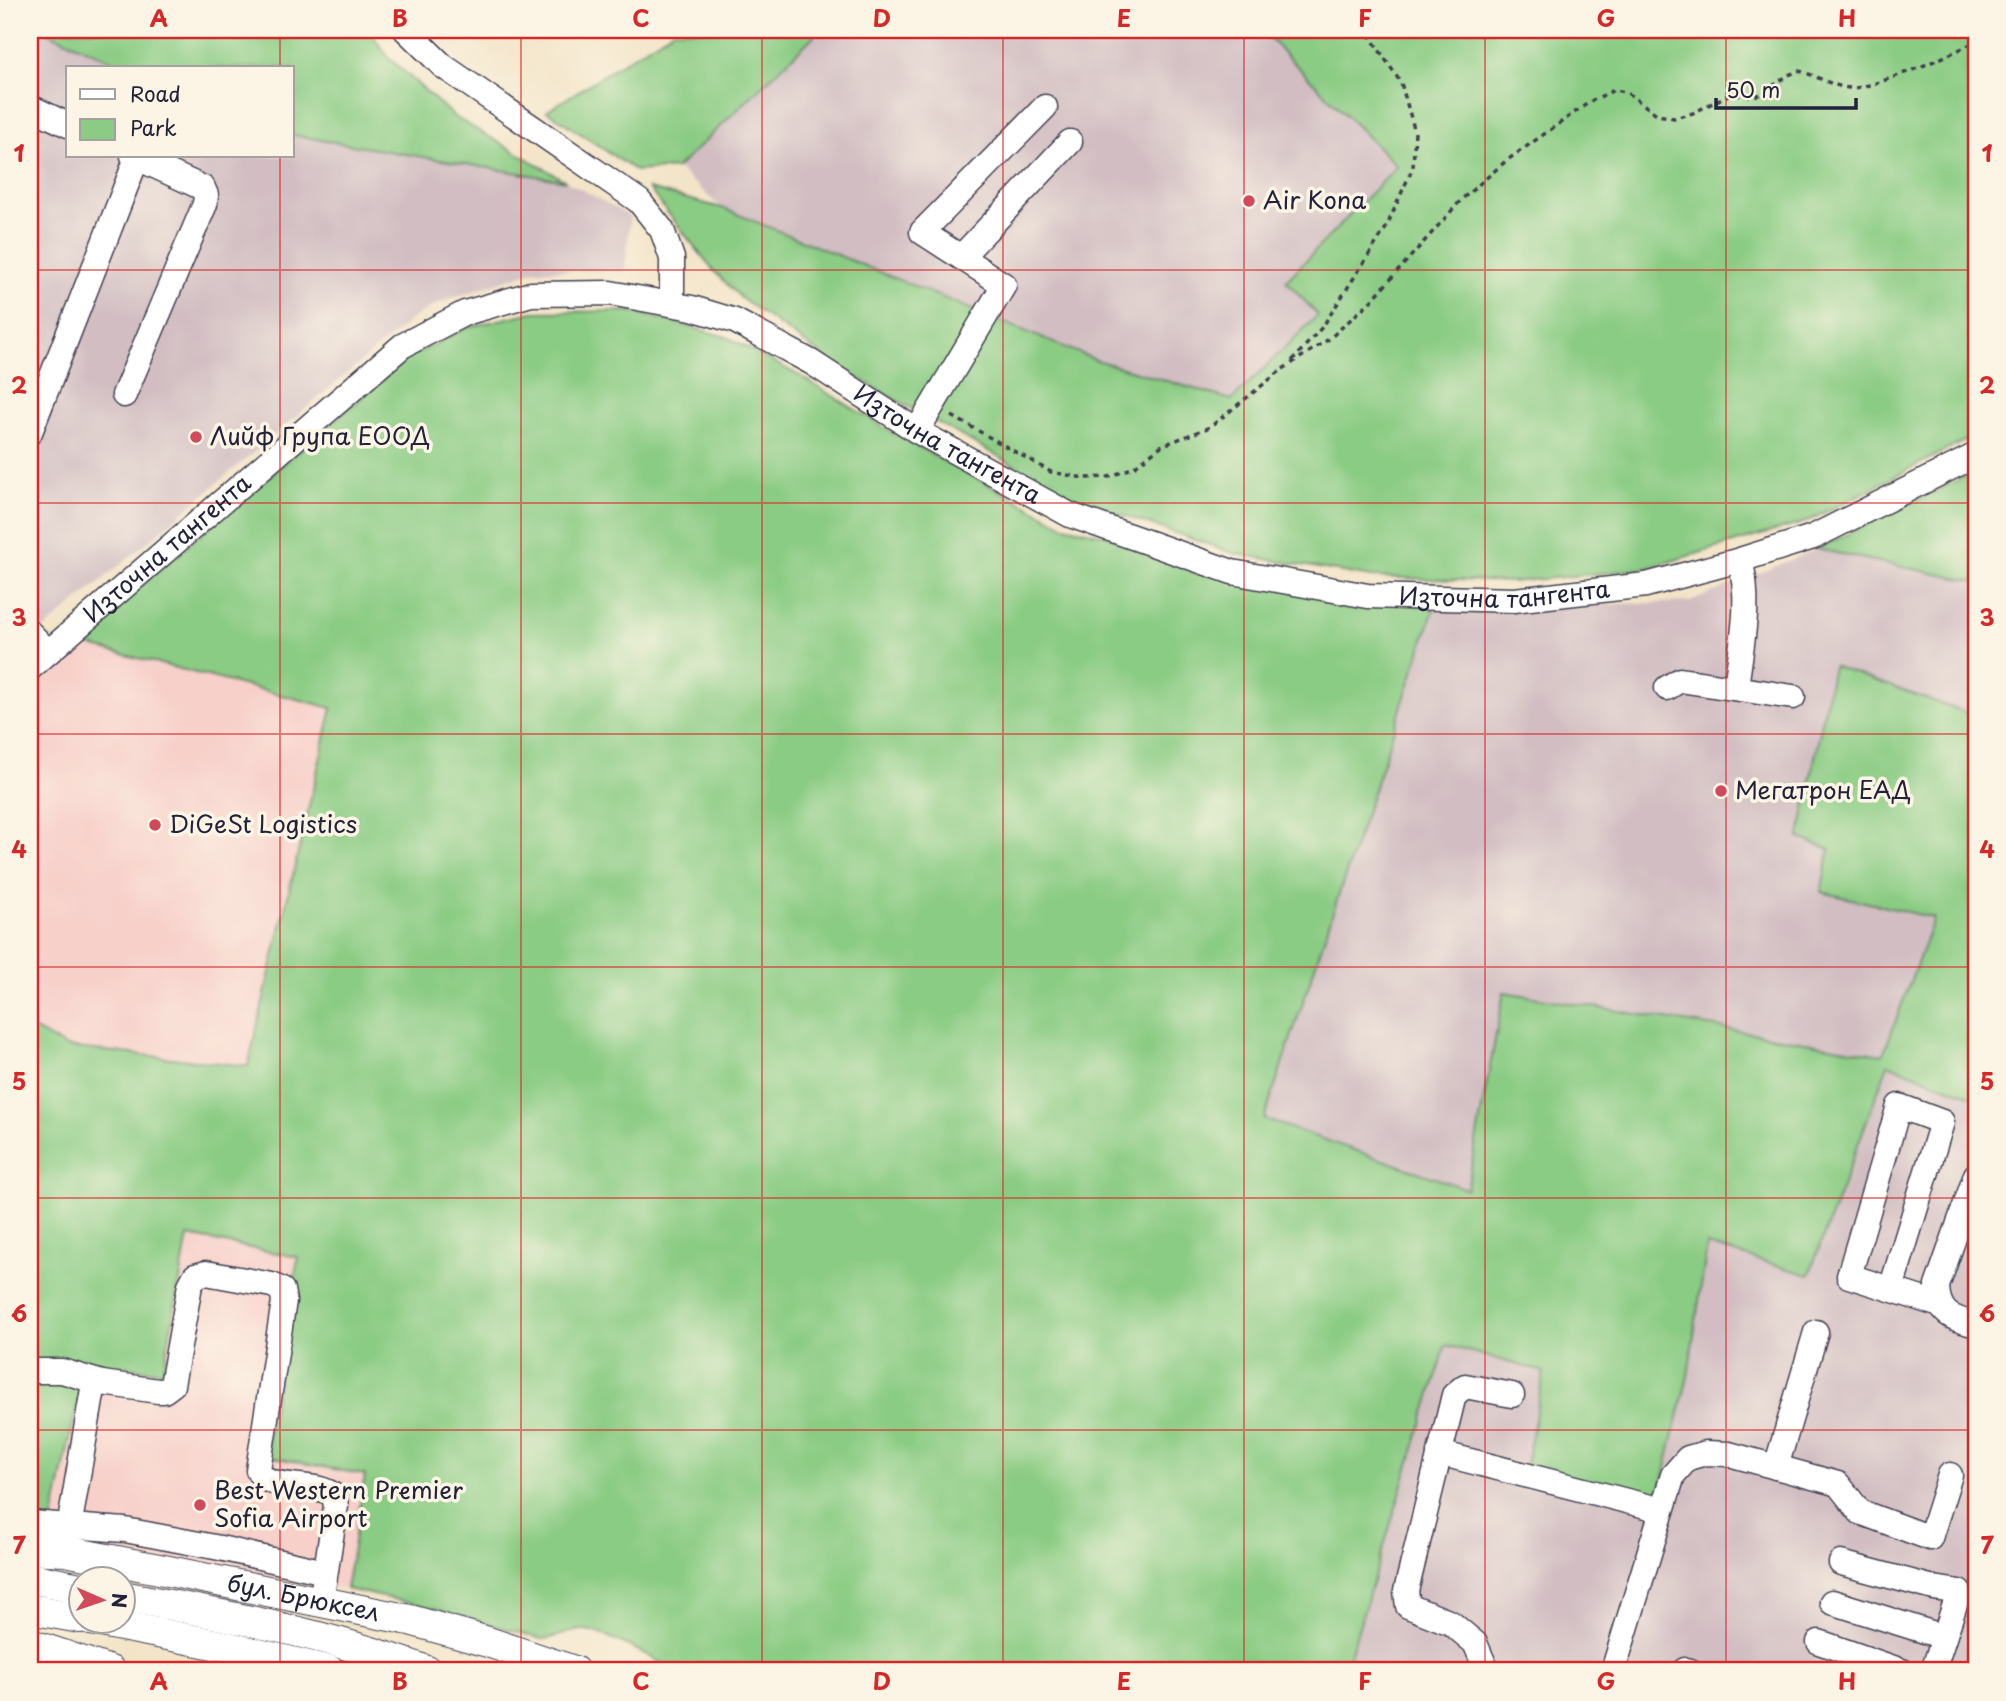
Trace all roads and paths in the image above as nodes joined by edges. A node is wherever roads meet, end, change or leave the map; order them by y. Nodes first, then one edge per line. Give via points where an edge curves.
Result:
1 (406, 30) edge
2 (1366, 30) edge
3 (1976, 41) edge
4 (30, 107) edge
5 (1045, 107) dead end
6 (66, 124) edge
7 (1070, 142) dead end
8 (135, 158) edge
9 (137, 158) edge
10 (961, 257) junction
11 (672, 303) junction
12 (1283, 369) junction
13 (124, 395) dead end
14 (930, 408) junction
15 (917, 431) junction
16 (30, 432) edge
17 (1976, 456) edge
18 (1740, 560) junction
19 (30, 634) edge
20 (48, 652) junction
21 (30, 668) edge
22 (1667, 688) dead end
23 (1736, 688) junction
24 (1793, 697) dead end
25 (1976, 1175) edge
26 (1891, 1289) junction
27 (1940, 1305) junction
28 (1976, 1325) edge
29 (1816, 1332) dead end
30 (30, 1371) edge
31 (102, 1383) junction
32 (1512, 1395) dead end
33 (1439, 1452) junction
34 (1776, 1467) junction
35 (1950, 1475) dead end
36 (1662, 1510) junction
37 (30, 1523) edge
38 (67, 1539) junction
39 (30, 1549) edge
40 (1841, 1563) dead end
41 (325, 1572) junction
42 (30, 1578) edge
43 (66, 1585) edge
44 (136, 1599) edge
45 (321, 1602) junction
46 (1832, 1602) dead end
47 (30, 1609) edge
48 (66, 1615) edge
49 (136, 1629) edge
50 (1944, 1637) junction
51 (1819, 1642) dead end
52 (30, 1644) edge
53 (110, 1671) edge
54 (330, 1671) edge
55 (427, 1671) edge
56 (573, 1671) edge
57 (1487, 1671) edge
58 (1613, 1671) edge
59 (1902, 1671) edge
60 (1933, 1671) edge

1 - 11 street via 443,66 639,201 662,230 672,258
2 - 12 path via 1401,83 1415,132 1413,167 1386,228 1365,261 1323,326
3 - 12 path via 1868,86 1851,89 1799,71 1762,94 1728,96 1674,118 1658,116 1626,92 1614,90 1568,116 1506,161 1462,199 1373,300 1329,339
4 - 6 street
5 - 10 street via 922,232
7 - 10 street
8 - 16 street
9 - 13 street via 203,188 206,195
10 - 14 street via 1004,285
11 - 15 street, Източна тангента via 735,321 811,362
11 - 20 street, Източна тангента via 610,293 531,294 465,313 402,346
12 - 14 path via 1210,427 1161,446 1134,467 1109,477 1051,472 977,428
14 - 15 street
15 - 18 street, Източна тангента via 1070,515 1232,572 1368,596 1514,600 1646,585
17 - 18 street, Източна тангента via 1813,537
18 - 23 street via 1747,602
19 - 20 street
20 - 21 street, Източна тангента
22 - 23 street via 1680,680
23 - 24 street
25 - 27 street via 1937,1286
26 - 26 street via 1942,1122 1899,1106 1849,1276
26 - 27 street
27 - 28 street via 1952,1318
29 - 34 street
30 - 31 street via 62,1371
31 - 38 street via 91,1394
31 - 41 street via 158,1391 172,1385 195,1276 206,1273 278,1286 284,1301 258,1470 269,1481 324,1490 334,1496
32 - 33 street via 1465,1386 1454,1395
33 - 36 street
33 - 57 street via 1406,1591 1408,1606 1451,1623 1475,1643
34 - 35 street via 1838,1485 1860,1512 1930,1538
34 - 36 street via 1729,1454 1689,1458 1672,1475
36 - 58 street
37 - 38 street
38 - 39 main road, бул. Брюксел
38 - 41 street via 125,1530
38 - 45 main road, бул. Брюксел
40 - 50 street via 1959,1592
41 - 45 street
42 - 43 main road
44 - 55 main road, бул. Брюксел via 231,1616 366,1650
45 - 56 main road, бул. Брюксел via 462,1635
46 - 50 street
47 - 48 main road
49 - 54 main road
50 - 60 street
51 - 59 street
52 - 53 main road

